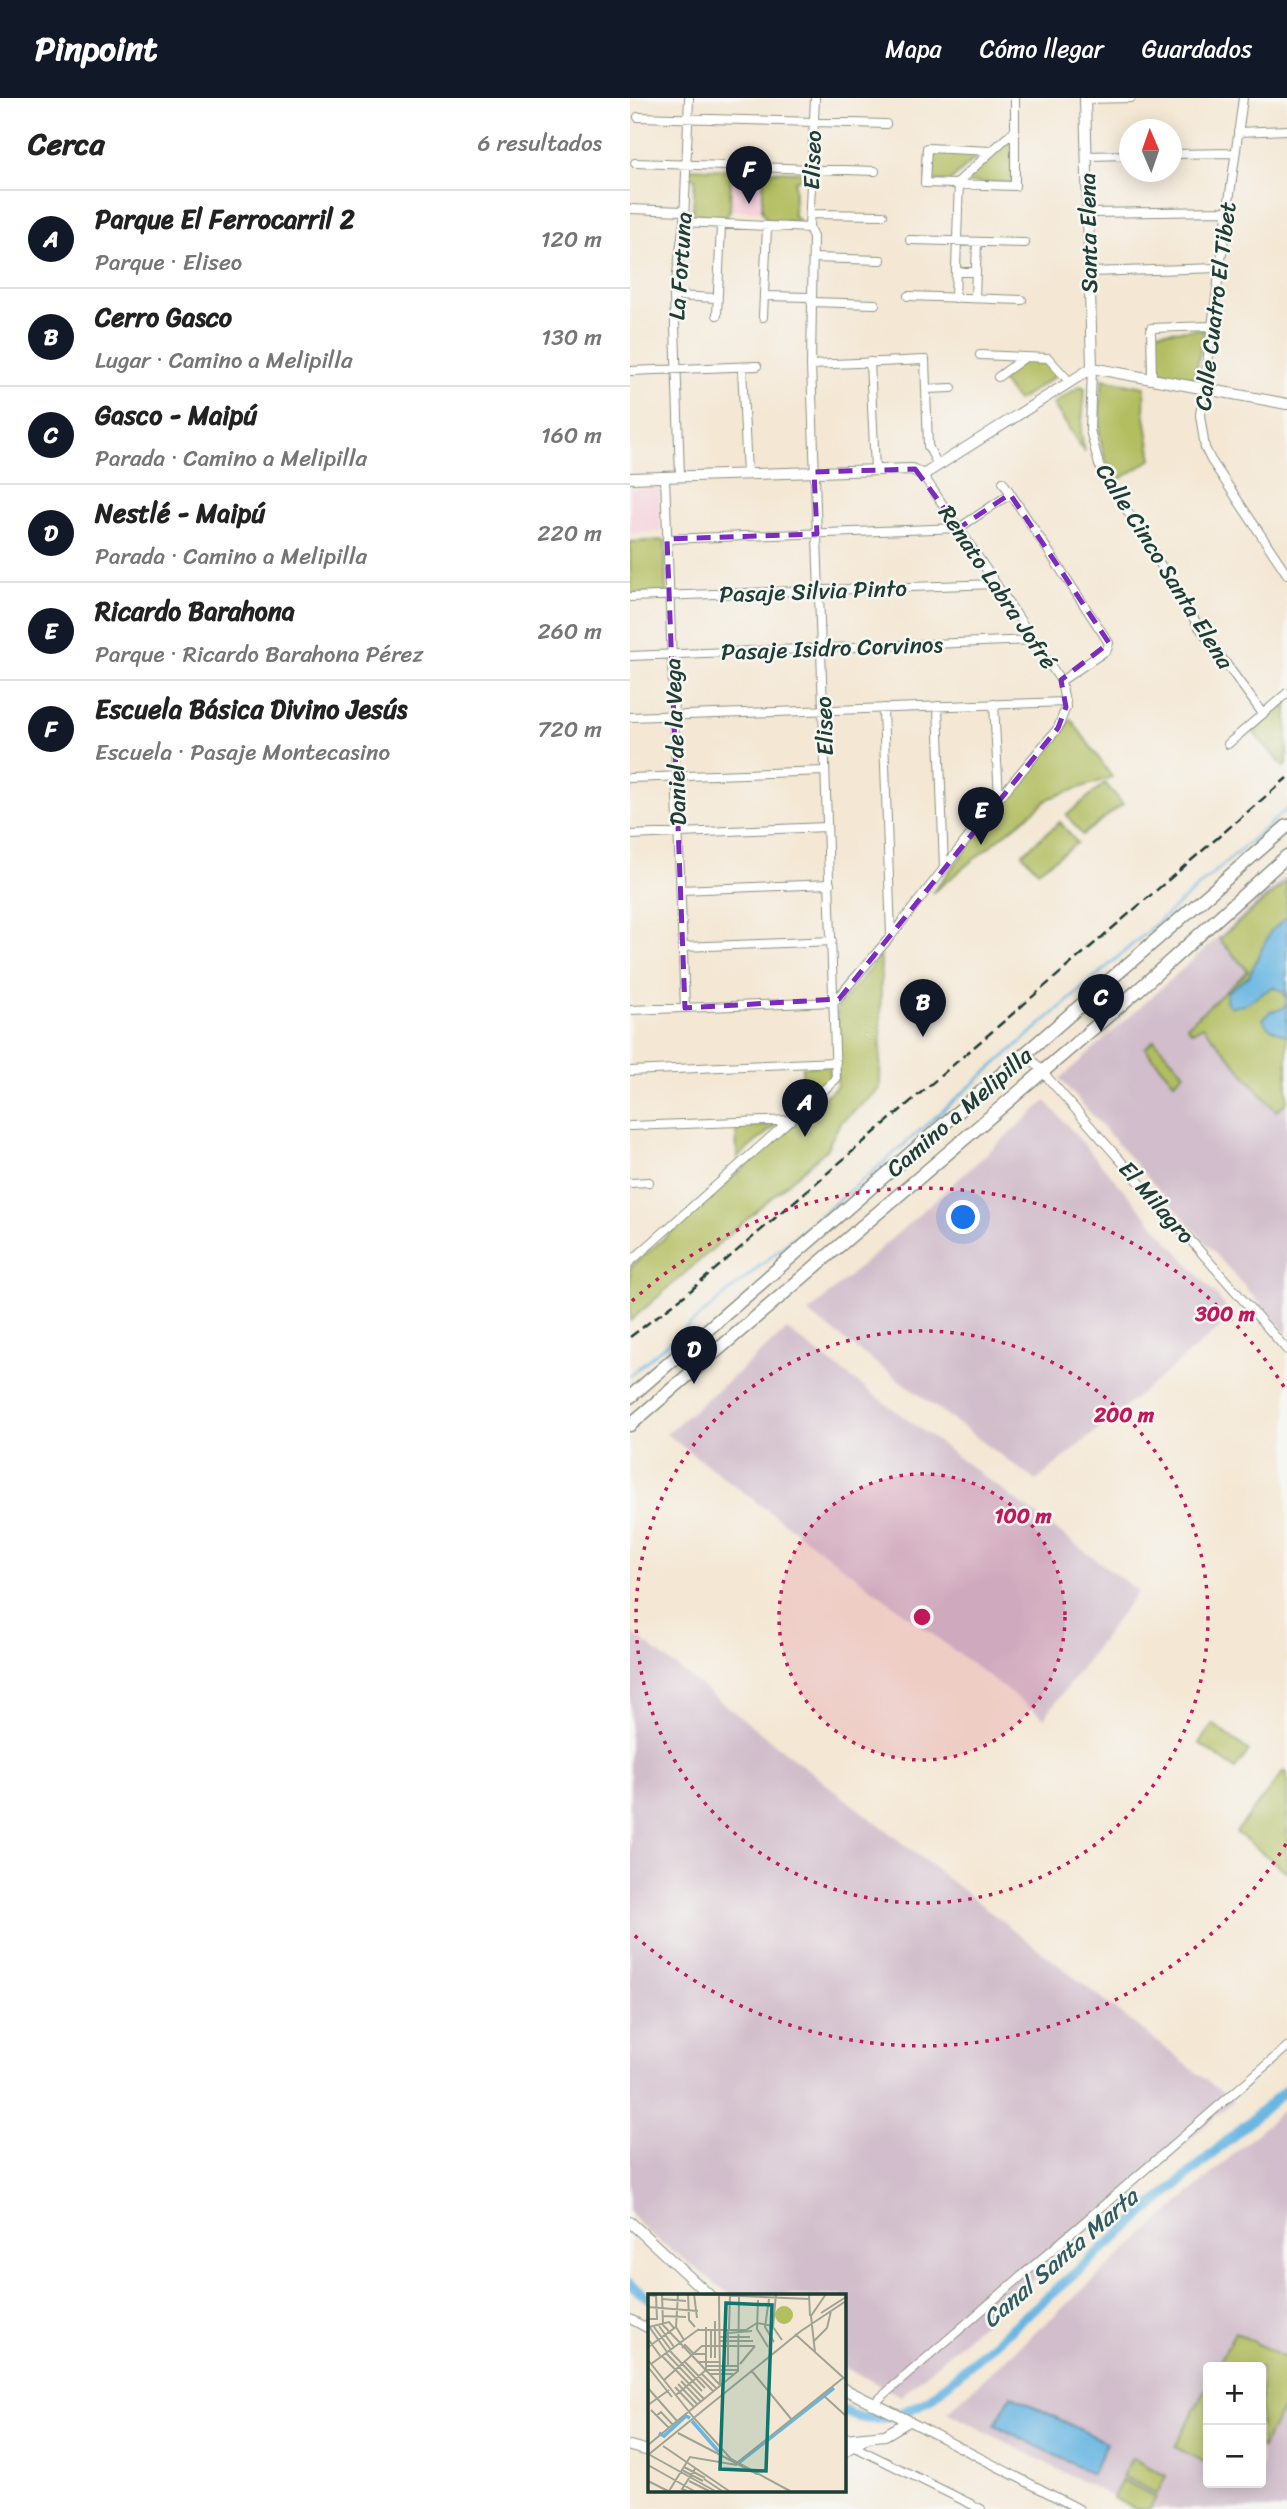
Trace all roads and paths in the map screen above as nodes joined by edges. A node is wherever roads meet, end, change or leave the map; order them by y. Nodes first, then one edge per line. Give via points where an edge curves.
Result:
1 (689, 98) edge
2 (815, 98) edge
3 (1015, 98) edge
4 (1131, 98) edge
5 (1243, 98) edge
6 (1085, 99) edge
7 (638, 117) dead end
8 (688, 119) junction
9 (814, 124) junction
10 (886, 124) dead end
11 (1287, 130) edge
12 (1014, 131) junction
13 (1238, 132) junction
14 (991, 151) junction
15 (1235, 153) junction
16 (1182, 154) edge
17 (1119, 155) edge
18 (1087, 156) junction
19 (635, 163) dead end
20 (686, 164) junction
21 (812, 169) junction
22 (875, 172) dead end
23 (958, 184) junction
24 (630, 209) edge
25 (684, 211) junction
26 (1226, 211) junction
27 (1088, 213) junction
28 (810, 214) junction
29 (883, 215) dead end
30 (684, 222) junction
31 (721, 225) junction
32 (767, 227) junction
33 (809, 228) junction
34 (910, 240) dead end
35 (957, 241) junction
36 (977, 242) junction
37 (1025, 243) dead end
38 (813, 258) junction
39 (881, 260) dead end
40 (1219, 268) junction
41 (956, 272) junction
42 (976, 272) junction
43 (1089, 272) junction
44 (674, 296) junction
45 (764, 296) junction
46 (908, 296) dead end
47 (718, 298) junction
48 (955, 298) junction
49 (975, 299) junction
50 (811, 300) junction
51 (1022, 300) dead end
52 (875, 304) dead end
53 (717, 315) dead end
54 (763, 317) dead end
55 (1211, 326) junction
56 (980, 355) dead end
57 (1025, 357) junction
58 (870, 362) junction
59 (811, 365) junction
60 (757, 366) dead end
61 (742, 367) junction
62 (1092, 368) junction
63 (676, 370) junction
64 (630, 371) edge
65 (998, 377) dead end
66 (1152, 379) junction
67 (1068, 380) junction
68 (952, 388) dead end
69 (1202, 388) junction
70 (926, 389) junction
71 (1287, 404) edge
72 (938, 465) junction
73 (875, 470) junction
74 (814, 472) junction
75 (747, 474) junction
76 (923, 474) junction
77 (665, 477) junction
78 (680, 477) junction
79 (630, 478) edge
80 (1003, 482) dead end
81 (1010, 494) junction
82 (959, 528) junction
83 (817, 534) junction
84 (667, 539) junction
85 (1287, 574) edge
86 (996, 584) junction
87 (819, 591) junction
88 (670, 596) junction
89 (630, 597) edge
90 (1033, 640) junction
91 (821, 648) junction
92 (672, 654) junction
93 (630, 656) edge
94 (1061, 681) junction
95 (1287, 693) edge
96 (1066, 702) junction
97 (994, 704) junction
98 (938, 706) junction
99 (883, 708) junction
100 (823, 710) junction
101 (1263, 714) junction
102 (674, 716) junction
103 (630, 718) edge
104 (1228, 744) dead end
105 (825, 771) junction
106 (676, 777) junction
107 (630, 778) edge
108 (999, 798) junction
109 (1287, 826) edge
110 (827, 827) junction
111 (679, 833) junction
112 (630, 835) edge
113 (1287, 856) edge
114 (944, 868) junction
115 (830, 884) junction
116 (681, 890) junction
117 (891, 936) junction
118 (832, 941) junction
119 (683, 947) junction
120 (834, 1002) junction
121 (685, 1008) junction
122 (630, 1010) edge
123 (1027, 1053) junction
124 (836, 1062) junction
125 (1042, 1070) junction
126 (630, 1071) edge
127 (791, 1120) junction
128 (630, 1126) edge
129 (932, 1135) junction
130 (947, 1152) junction
131 (649, 1182) dead end
132 (630, 1183) edge
133 (630, 1262) edge
134 (775, 1270) junction
135 (790, 1287) junction
136 (705, 1331) junction
137 (719, 1348) junction
138 (1287, 1350) edge
139 (630, 1397) edge
140 (630, 1426) edge
141 (1287, 2047) edge
142 (630, 2222) edge
143 (709, 2294) edge
144 (630, 2319) edge
145 (648, 2328) edge
146 (845, 2390) edge
147 (872, 2405) junction
148 (906, 2419) junction
149 (868, 2437) junction
150 (845, 2440) edge
151 (845, 2441) edge
152 (630, 2446) edge
153 (856, 2447) junction
154 (648, 2451) edge
155 (845, 2452) edge
156 (981, 2509) edge
157 (1079, 2509) edge

1 - 8 street, La Fortuna
2 - 9 street, Eliseo
3 - 12 street
4 - 6 street
5 - 13 street, Calle Cuatro El Tibet
6 - 18 street, Santa Elena
7 - 8 street
8 - 9 street
8 - 20 street, La Fortuna
9 - 10 street
9 - 21 street, Eliseo
11 - 13 street
12 - 14 street
12 - 23 street via 1015,186
13 - 15 street, Calle Cuatro El Tibet
14 - 23 street
14 - 23 street via 927,148 925,183
15 - 16 street
15 - 26 street, Calle Cuatro El Tibet
17 - 18 street
18 - 27 street, Santa Elena
19 - 20 street
20 - 21 street
20 - 25 street, La Fortuna
21 - 22 street
21 - 28 street, Eliseo
23 - 35 street
24 - 25 street
25 - 30 street, La Fortuna
26 - 27 street
26 - 40 street, Calle Cuatro El Tibet
27 - 43 street, Santa Elena
28 - 29 street
28 - 33 street, Eliseo
30 - 31 street
30 - 44 street, La Fortuna
31 - 32 street
31 - 47 street
32 - 33 street
32 - 45 street
33 - 38 street, Eliseo
34 - 35 street
35 - 36 street
35 - 41 street
36 - 37 street
36 - 42 street
38 - 39 street
38 - 50 street, Eliseo
40 - 43 street
40 - 55 street, Calle Cuatro El Tibet
41 - 42 street
41 - 48 street
42 - 49 street
43 - 62 street, Santa Elena
44 - 47 street
44 - 63 street, La Fortuna
45 - 50 street
45 - 54 street
46 - 48 street
47 - 53 street
48 - 49 street
49 - 51 street
50 - 52 street
50 - 59 street, Eliseo
55 - 66 street via 1152,328
55 - 69 street, Calle Cuatro El Tibet
56 - 57 street
57 - 65 street
57 - 67 street via 1048,358
58 - 59 street
58 - 70 street via 925,360
58 - 73 street
59 - 74 street, Eliseo
60 - 61 street
61 - 63 street
61 - 75 street
62 - 66 street
62 - 67 street
62 - 101 street, Calle Cinco Santa Elena via 1090,430 1098,465 1199,627
63 - 64 street
63 - 78 street, La Fortuna
66 - 69 street
67 - 72 street
68 - 70 street
69 - 71 street
69 - 85 street, Calle Cuatro El Tibet via 1205,448
70 - 72 street via 928,446
72 - 76 street
73 - 74 street
73 - 76 street via 912,468
74 - 75 street
74 - 83 street, Eliseo
75 - 78 street
76 - 82 street, Renato Labra Jofré
77 - 78 street
77 - 79 street
77 - 84 street, Daniel de la Vega
80 - 81 street
81 - 82 street
81 - 94 street via 1109,643 1107,650
82 - 83 street
82 - 86 street, Renato Labra Jofré
83 - 84 street
83 - 87 street, Eliseo
84 - 88 street, Daniel de la Vega
86 - 87 street, Pasaje Silvia Pinto
86 - 90 street, Renato Labra Jofré
87 - 88 street, Pasaje Silvia Pinto
87 - 91 street, Eliseo
88 - 89 street, Pasaje Silvia Pinto
88 - 92 street, Daniel de la Vega
90 - 91 street, Pasaje Isidro Corvinos
90 - 94 street, Renato Labra Jofré
91 - 92 street, Pasaje Isidro Corvinos
91 - 100 street, Eliseo
92 - 93 street, Pasaje Isidro Corvinos
92 - 102 street, Daniel de la Vega
94 - 96 street, Renato Labra Jofré
95 - 101 street
96 - 97 street
96 - 108 street via 1058,728
97 - 98 street
97 - 108 street
98 - 99 street
98 - 114 street
99 - 100 street
99 - 117 street
100 - 102 street
100 - 105 street, Eliseo
101 - 104 street
102 - 103 street
102 - 106 street, Daniel de la Vega
105 - 106 street
105 - 110 street, Eliseo
106 - 107 street
106 - 111 street, Daniel de la Vega
108 - 114 street
109 - 123 main road, Camino a Melipilla
110 - 111 street
110 - 115 street, Eliseo
111 - 112 street
111 - 116 street, Daniel de la Vega
113 - 125 main road, Camino a Melipilla
114 - 117 street
115 - 116 street
115 - 118 street, Eliseo
116 - 119 street, Daniel de la Vega
117 - 120 street
118 - 119 street
118 - 120 street, Eliseo
119 - 121 street, Daniel de la Vega
120 - 121 street
120 - 124 street, Eliseo
121 - 122 street
123 - 125 street, El Milagro
123 - 129 main road, Camino a Melipilla
124 - 126 street
124 - 127 street, Eliseo via 832,1085
125 - 130 main road, Camino a Melipilla
125 - 138 street, El Milagro
127 - 128 street
127 - 133 street, Eliseo
129 - 130 main road
129 - 134 main road, Camino a Melipilla
130 - 135 main road, Camino a Melipilla
131 - 132 street
134 - 135 main road
134 - 136 main road, Camino a Melipilla
135 - 137 main road, Camino a Melipilla
136 - 137 main road
136 - 139 main road, Camino a Melipilla
137 - 140 main road, Camino a Melipilla
141 - 147 street
142 - 143 street
144 - 145 street
146 - 147 street
147 - 148 street
148 - 149 street via 897,2430
148 - 157 street
149 - 150 street
149 - 153 street
151 - 153 street
152 - 154 street
153 - 155 street
153 - 156 street

